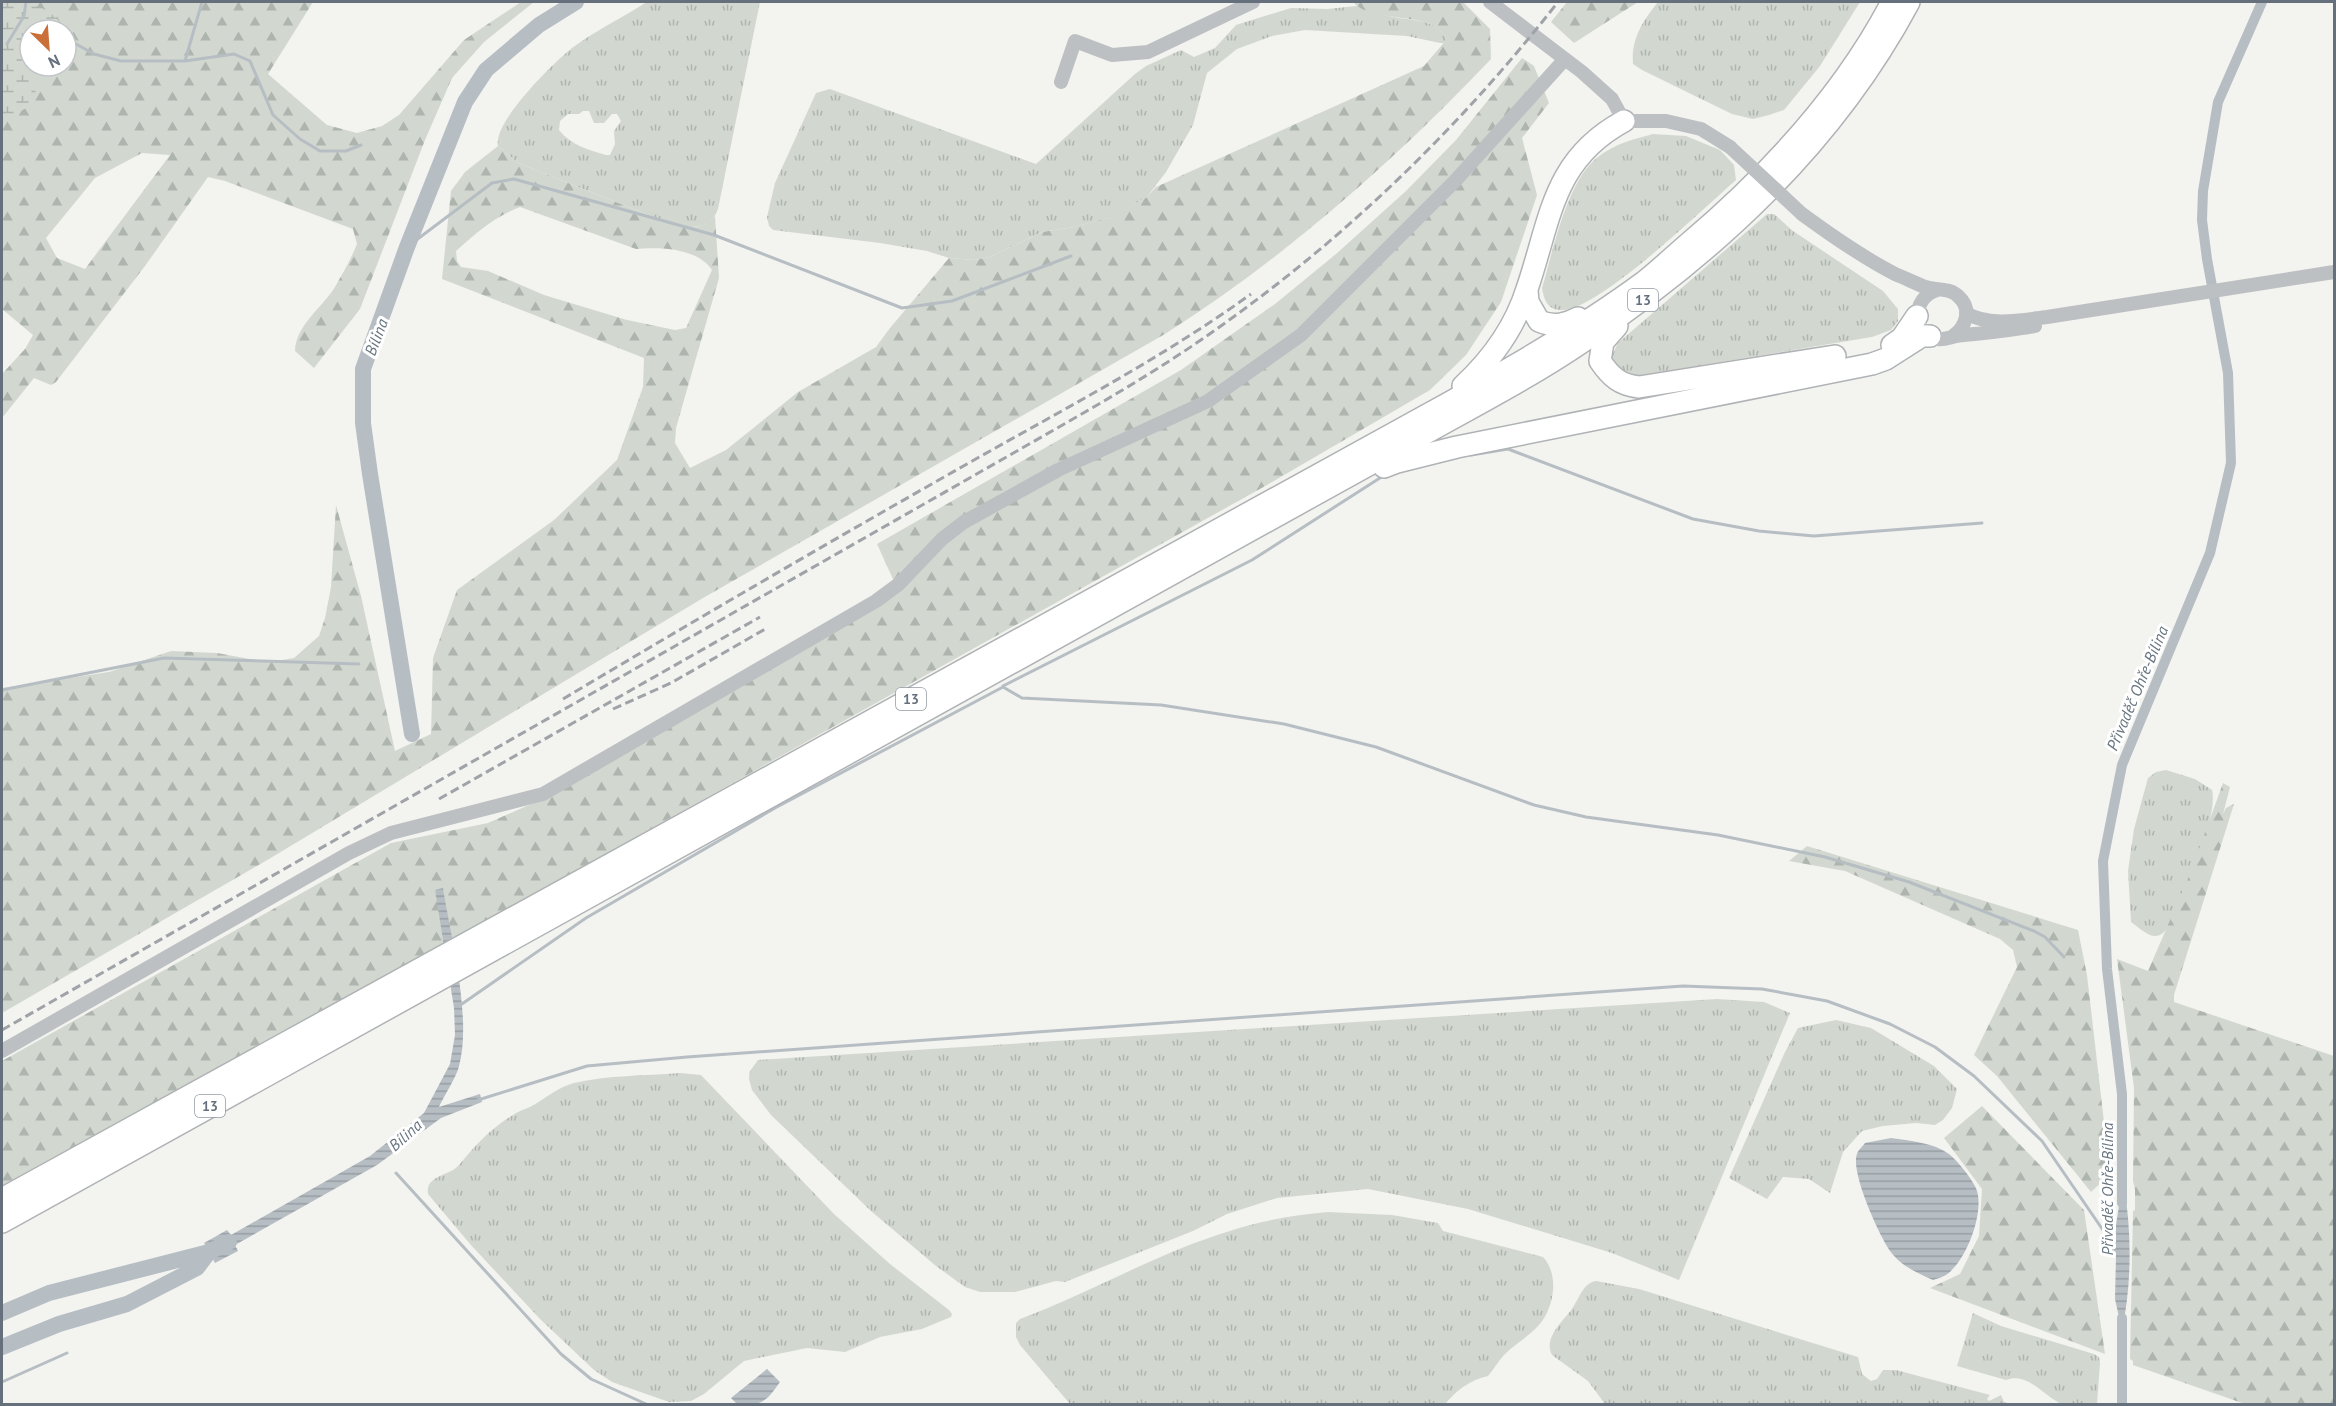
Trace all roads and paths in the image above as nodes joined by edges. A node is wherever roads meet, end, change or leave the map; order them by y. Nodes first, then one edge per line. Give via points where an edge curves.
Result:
1 (1253, 2) edge
2 (1490, 2) edge
3 (1892, 2) edge
4 (1909, 2) edge
5 (1565, 59) junction
6 (1061, 82) dead end
7 (1624, 121) junction
8 (2334, 272) edge
9 (1895, 274) junction
10 (1650, 286) junction
11 (1527, 290) junction
12 (1937, 290) junction
13 (2128, 305) junction
14 (1918, 309) junction
15 (1966, 313) junction
16 (1929, 336) junction
17 (1953, 336) junction
18 (1427, 415) junction
19 (1295, 505) junction
20 (517, 926) junction
21 (415, 982) junction
22 (2, 1051) edge
23 (2, 1199) edge
24 (2, 1222) edge

1 - 6 street via 1148,52 1112,55 1075,41
2 - 5 street
3 - 10 highway, 13 via 1853,66 1816,116
4 - 10 highway, 13 via 1865,75 1784,176 1706,251
5 - 7 street via 1612,99
5 - 22 street via 1455,181 1301,335 1208,401 1058,470 984,510 942,538 899,584 876,601 543,794 392,833 349,853
7 - 9 street, bridge via 1666,121 1701,129 1730,147 1802,214 1842,244
7 - 11 highway via 1602,134 1572,165 1550,207
8 - 13 street
9 - 12 street
9 - 14 street via 1915,291
10 - 11 highway via 1558,326 1539,321 1528,302
10 - 14 highway via 1603,342 1600,361 1613,378 1626,386 1881,350 1902,338
10 - 18 highway, 13
10 - 19 highway, 13 via 1581,344
11 - 18 highway via 1489,361
12 - 14 street via 1927,294
12 - 15 street via 1945,289 1958,296
13 - 15 street via 2011,321 1974,318
13 - 17 street via 2006,332
14 - 16 street via 1918,324
15 - 17 street via 1964,324
16 - 17 street
16 - 19 highway via 1872,364 1397,462
18 - 20 highway, 13
19 - 20 highway, 13
20 - 21 highway, 13
21 - 23 highway, 13
21 - 24 highway, 13

